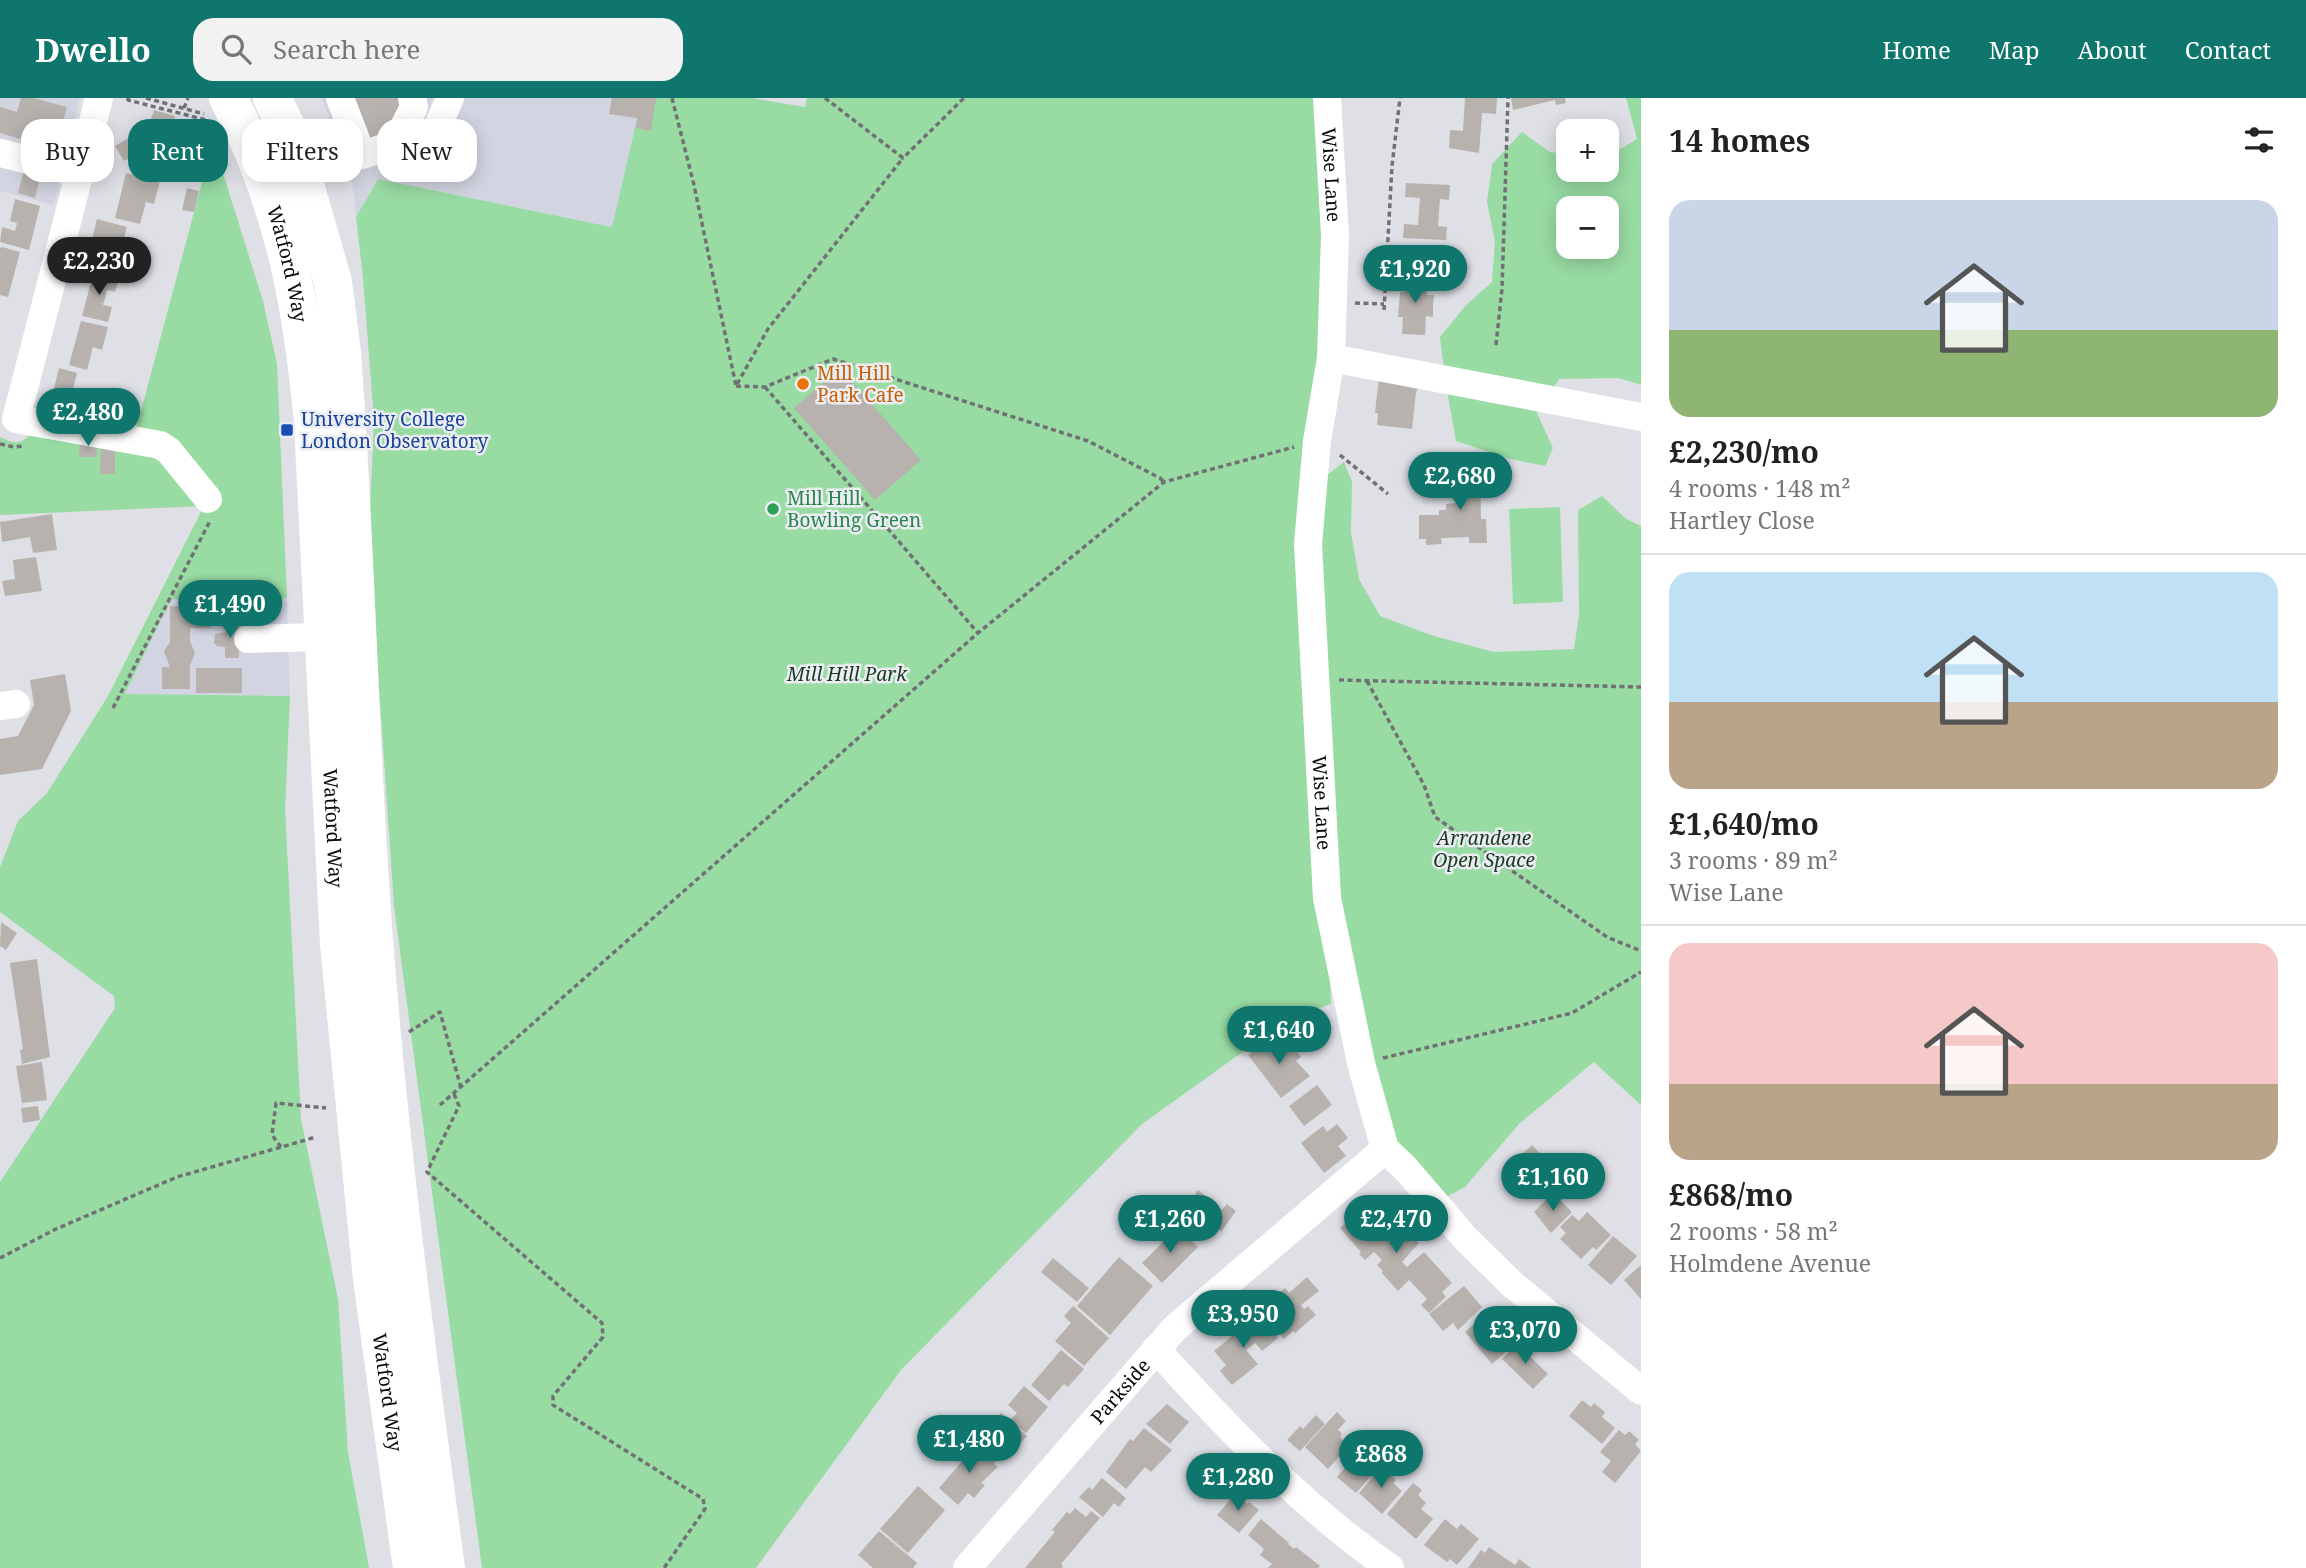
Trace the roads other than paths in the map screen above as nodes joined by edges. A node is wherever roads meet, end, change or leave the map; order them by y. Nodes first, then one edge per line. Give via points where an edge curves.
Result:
1 (99, 98) edge
2 (272, 98) edge
3 (340, 98) edge
4 (412, 98) edge
5 (450, 98) edge
6 (1327, 98) edge
7 (216, 111) edge
8 (93, 119) edge
9 (441, 119) edge
10 (1, 153) edge
11 (21, 158) edge
12 (77, 182) edge
13 (1331, 358) junction
14 (1641, 416) edge
15 (208, 499) road end
16 (323, 637) junction
17 (248, 639) dead end
18 (1385, 1149) junction
19 (1156, 1349) junction
20 (1641, 1391) edge
21 (1356, 1559) edge
22 (412, 1568) edge
23 (446, 1568) edge
24 (967, 1568) edge
25 (1390, 1568) edge

1 - 8 street
2 - 23 highway, Watford Way via 291,136 333,282 342,353 372,680 374,951 406,1278
3 - 4 street via 362,155 395,144 414,107
5 - 9 street
6 - 13 street, Wise Lane via 1335,235
7 - 16 highway, Watford Way via 247,134 277,211 297,293 313,423
10 - 11 street
12 - 15 street via 16,419 160,445
13 - 14 street
13 - 18 street, Wise Lane via 1317,441 1308,544 1327,898 1361,1063
16 - 17 street
16 - 22 highway, Watford Way via 339,944 358,1156
18 - 19 street, Parkside
18 - 20 street, Wise Lane via 1512,1284
19 - 21 street
19 - 24 street, Parkside
21 - 25 street

